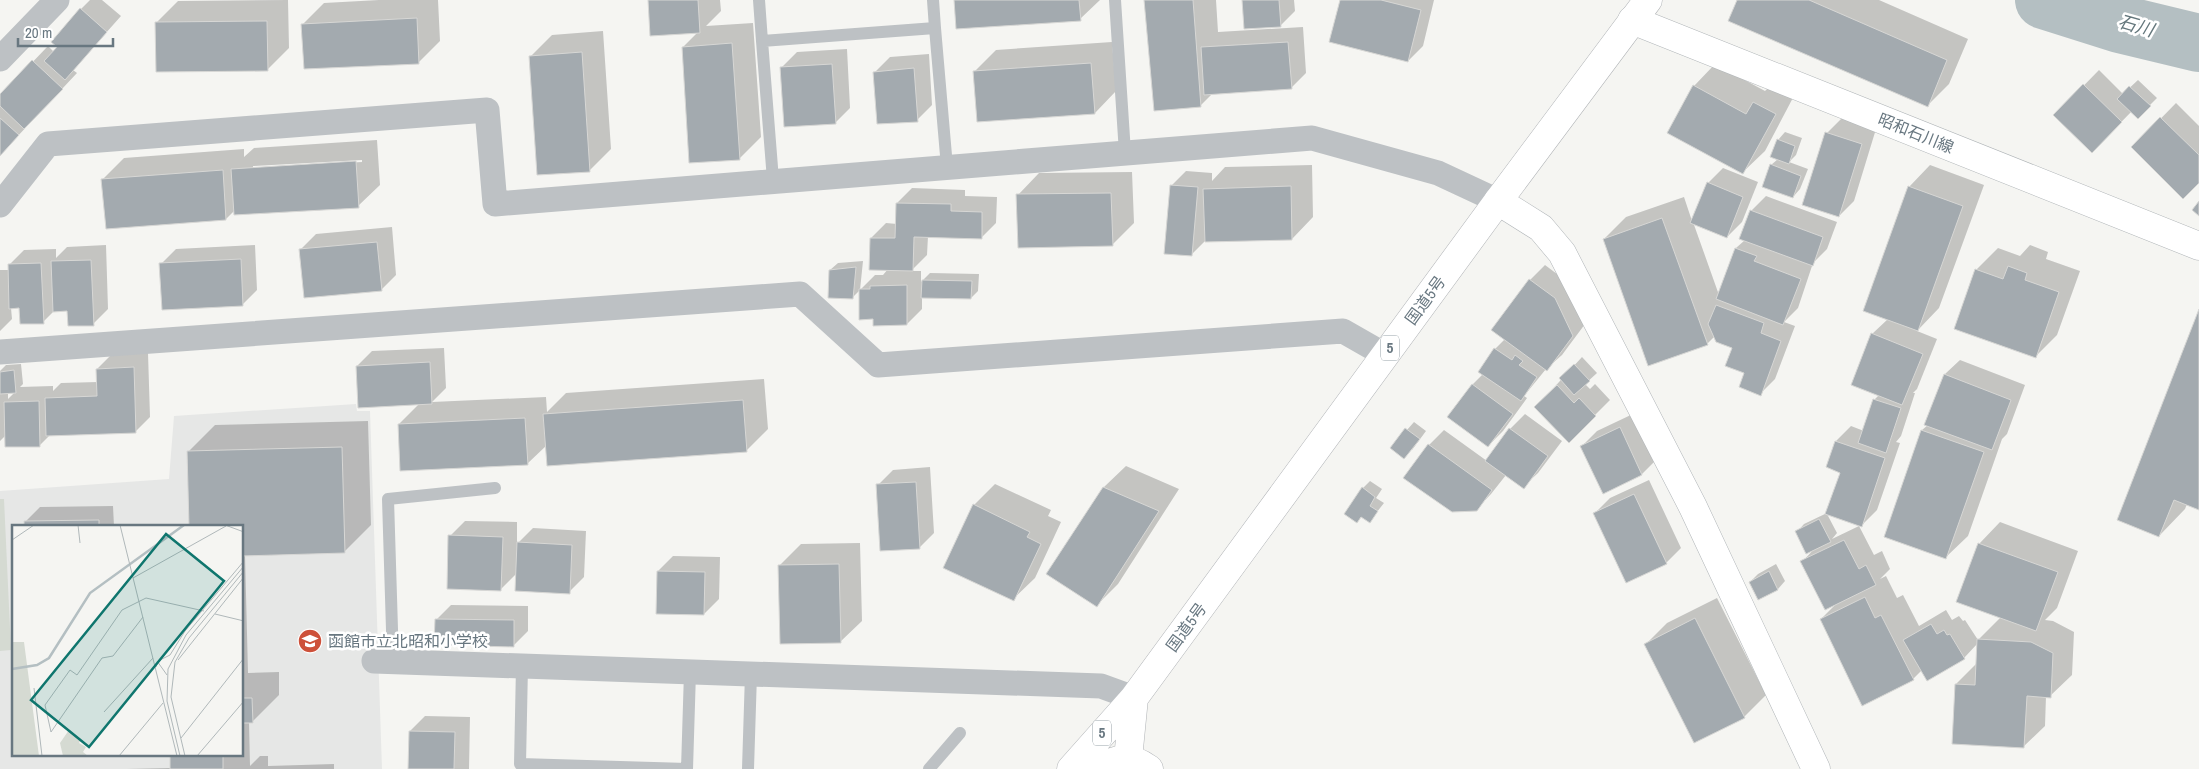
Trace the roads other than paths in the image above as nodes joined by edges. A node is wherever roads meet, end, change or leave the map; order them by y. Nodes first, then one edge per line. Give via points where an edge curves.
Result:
1 (57, 0) edge
2 (759, 0) edge
3 (933, 0) edge
4 (1115, 0) edge
5 (1640, 10) edge
6 (935, 28) junction
7 (762, 41) junction
8 (0, 59) edge
9 (1125, 152) junction
10 (947, 167) junction
11 (773, 180) junction
12 (1498, 201) junction
13 (0, 205) edge
14 (2199, 246) edge
15 (0, 352) edge
16 (1385, 355) junction
17 (495, 488) dead end
18 (384, 662) joint
19 (522, 666) junction
20 (690, 672) junction
21 (750, 674) junction
22 (1134, 698) junction
23 (960, 733) dead end
24 (1134, 766) edge
25 (748, 769) edge
26 (929, 769) edge
27 (1071, 769) edge
28 (1095, 769) edge
29 (1816, 769) edge

1 - 8 street
2 - 7 lane
3 - 6 lane
4 - 9 lane
5 - 12 main road, 国道5号 / 5
5 - 14 main road, 昭和石川線
6 - 7 lane
6 - 10 lane
7 - 11 lane
9 - 10 street
9 - 12 street via 1312,138 1438,173
10 - 11 street
11 - 13 street via 495,204 487,110 48,144
12 - 16 main road, 国道5号 / 5
12 - 29 main road via 1541,228 1562,253 1693,507
15 - 16 street via 800,294 878,365 1342,331
16 - 22 main road, 国道5号 / 5
17 - 18 lane via 388,499
18 - 19 street
19 - 20 street
19 - 20 lane via 520,764 687,769
20 - 21 street
21 - 22 street via 1101,686
21 - 25 lane
22 - 24 main road, 5
22 - 27 main road, 国道5号 / 5
23 - 26 lane
24 - 28 main road, 5 via 1119,760

